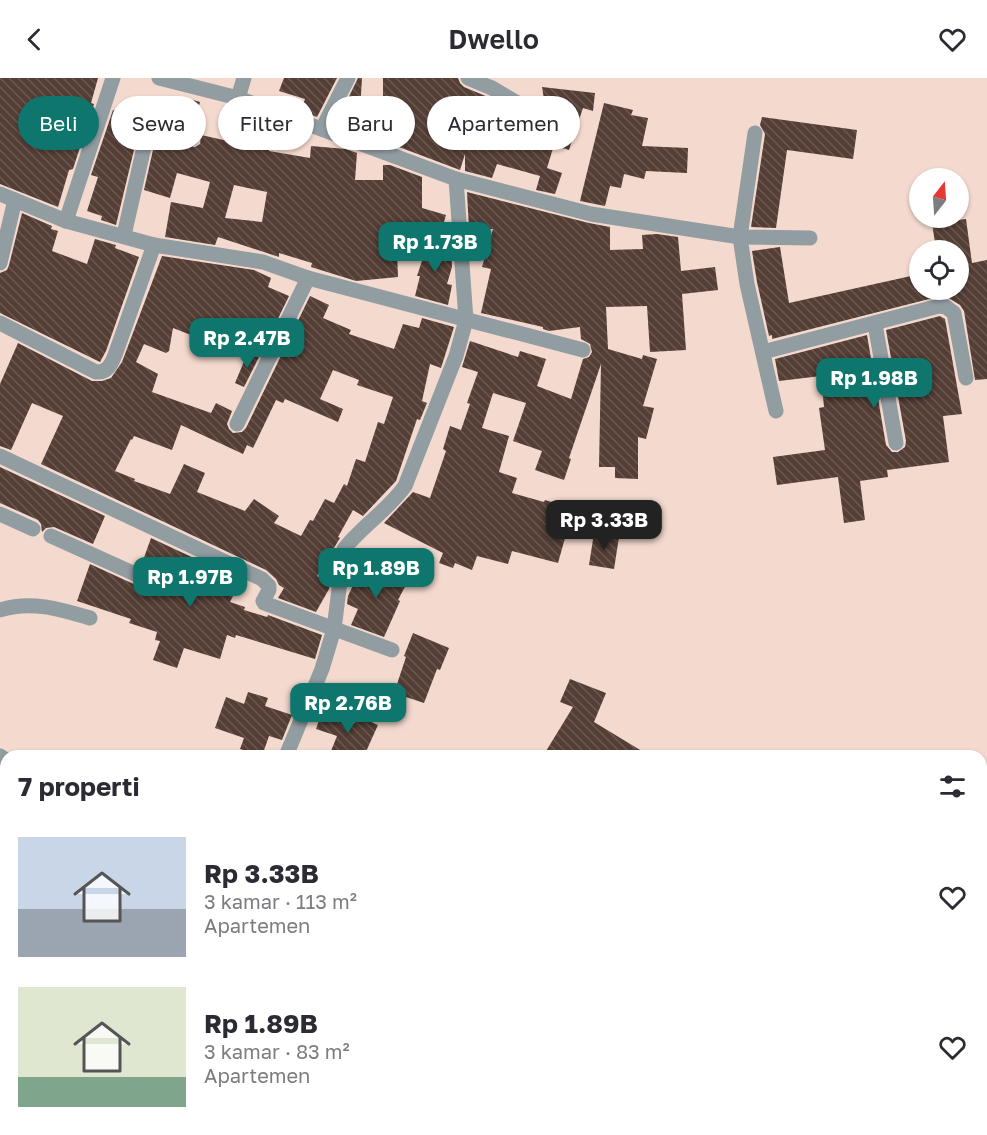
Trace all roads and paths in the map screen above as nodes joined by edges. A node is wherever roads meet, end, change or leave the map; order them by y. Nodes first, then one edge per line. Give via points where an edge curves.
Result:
1 (112, 78) edge
2 (159, 78) edge
3 (244, 78) edge
4 (348, 78) edge
5 (468, 78) edge
6 (182, 81) edge
7 (229, 96) edge
8 (239, 96) edge
9 (505, 96) edge
10 (314, 126) edge
11 (322, 129) junction
12 (755, 133) dead end
13 (143, 150) edge
14 (456, 179) junction
15 (0, 194) edge
16 (15, 201) junction
17 (66, 221) junction
18 (124, 235) junction
19 (740, 237) junction
20 (810, 238) dead end
21 (154, 245) junction
22 (0, 263) edge
23 (308, 278) junction
24 (466, 320) junction
25 (0, 323) edge
26 (875, 324) junction
27 (583, 350) dead end
28 (763, 352) junction
29 (966, 378) dead end
30 (776, 411) dead end
31 (237, 424) dead end
32 (896, 442) dead end
33 (0, 456) edge
34 (0, 514) edge
35 (33, 529) dead end
36 (51, 536) dead end
37 (155, 583) dead end
38 (0, 610) edge
39 (90, 618) dead end
40 (334, 629) junction
41 (392, 650) dead end
42 (288, 750) edge

1 - 17 street
2 - 6 street
3 - 8 street
4 - 11 street
5 - 9 street
6 - 7 street
10 - 11 street
11 - 14 street
12 - 19 street
13 - 18 street
14 - 19 street via 591,214
14 - 24 street
15 - 16 street
16 - 17 street
16 - 22 street
17 - 18 street
18 - 21 street
19 - 20 street
19 - 28 street
21 - 23 street via 263,262
21 - 25 street via 111,365 102,372
23 - 24 street
23 - 31 street
24 - 27 street
24 - 40 street via 456,356 405,486 344,549
26 - 28 street
26 - 29 street via 939,306 951,310
26 - 32 street
28 - 30 street
33 - 40 street via 262,579 269,586 264,603
34 - 35 street
36 - 37 street
38 - 39 street via 16,605 52,607
40 - 41 street
40 - 42 street

